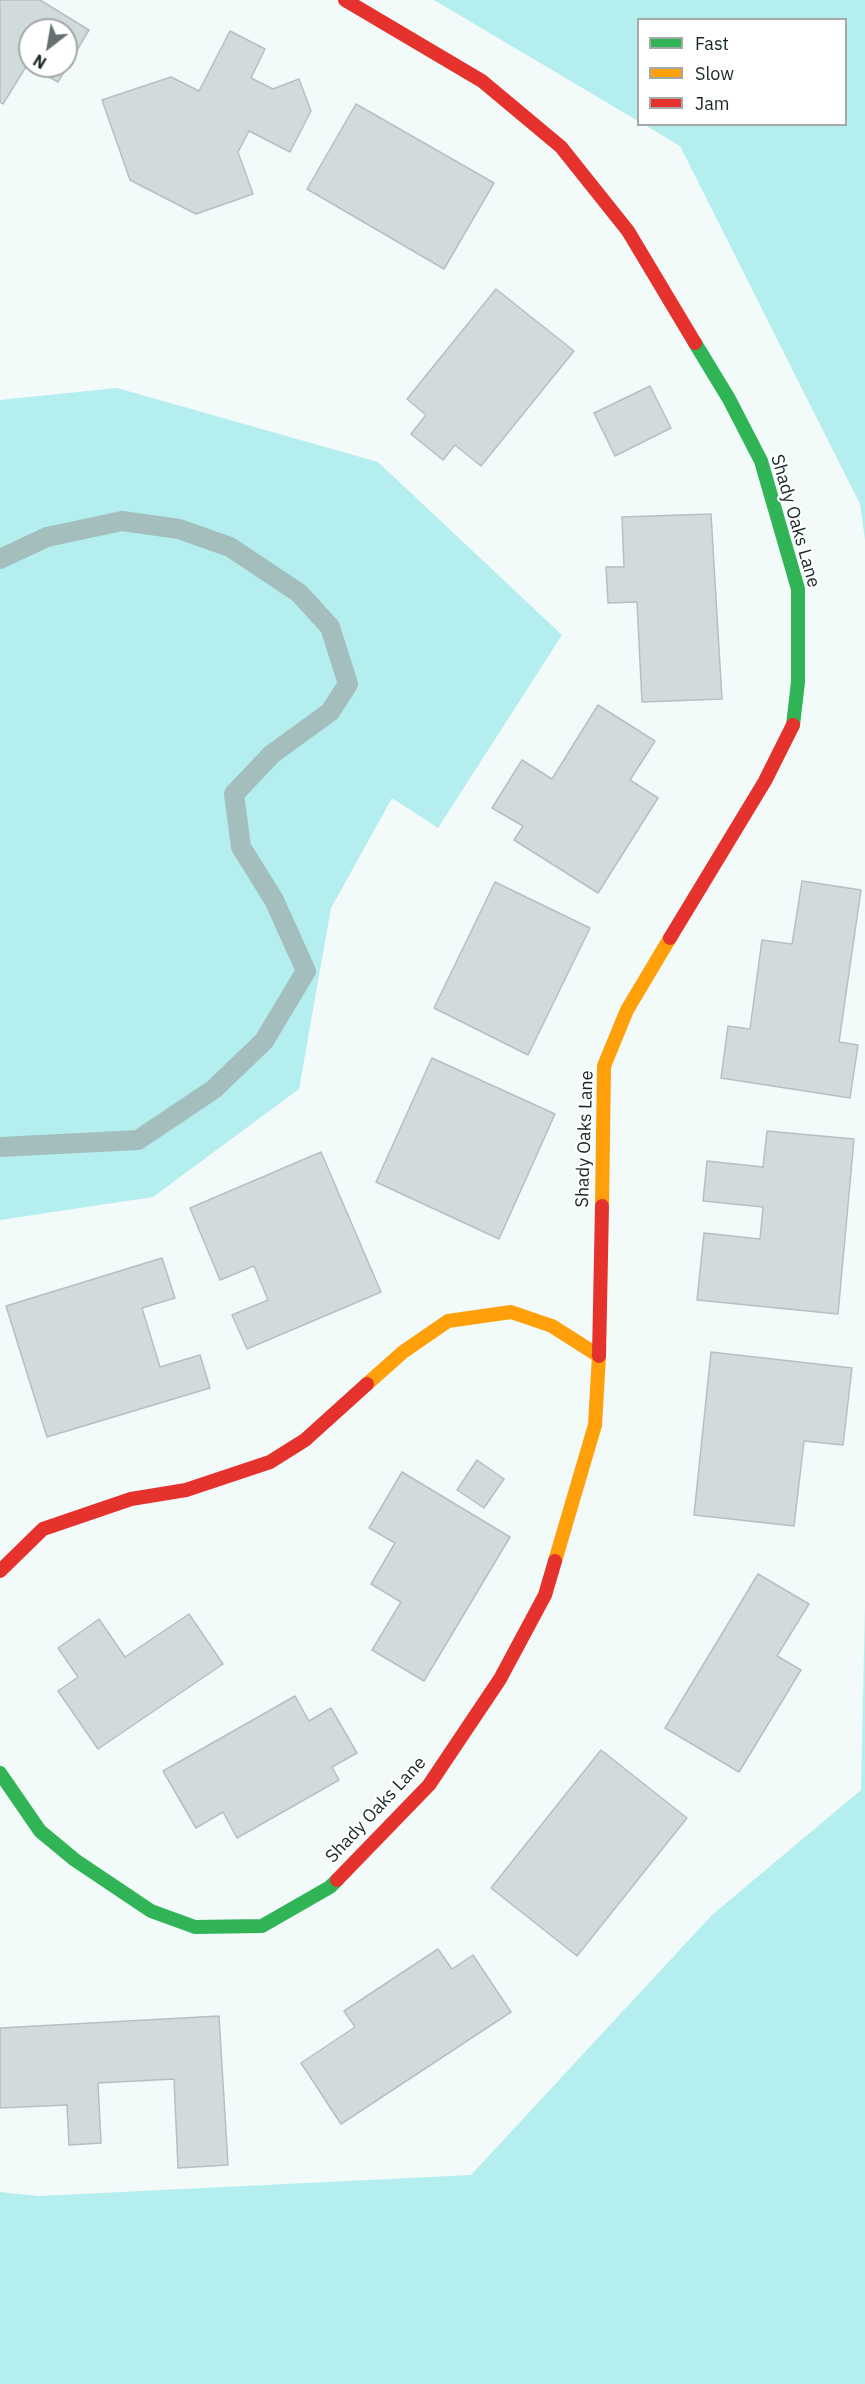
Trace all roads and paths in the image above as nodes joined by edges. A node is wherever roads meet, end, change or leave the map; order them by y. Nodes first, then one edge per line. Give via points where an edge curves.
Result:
1 (345, 0) edge
2 (0, 559) edge
3 (0, 1147) edge
4 (598, 1356) junction
5 (0, 1571) edge
6 (0, 1773) edge

1 - 4 street, Shady Oaks Lane via 482,81 561,147 628,231 729,399 761,461 798,589 794,723 765,781 627,1011 604,1066
2 - 3 lane via 48,537 122,522 179,529 230,547 299,593 330,627 348,684 330,712 272,754 234,794 241,847 274,900 306,971 264,1041 214,1089 138,1140
4 - 5 street via 552,1326 511,1312 448,1321 403,1352 305,1440 270,1461 186,1490 131,1499 43,1529
4 - 6 street, Shady Oaks Lane via 595,1425 545,1596 500,1679 429,1785 330,1887 262,1926 195,1927 151,1911 75,1860 40,1831

